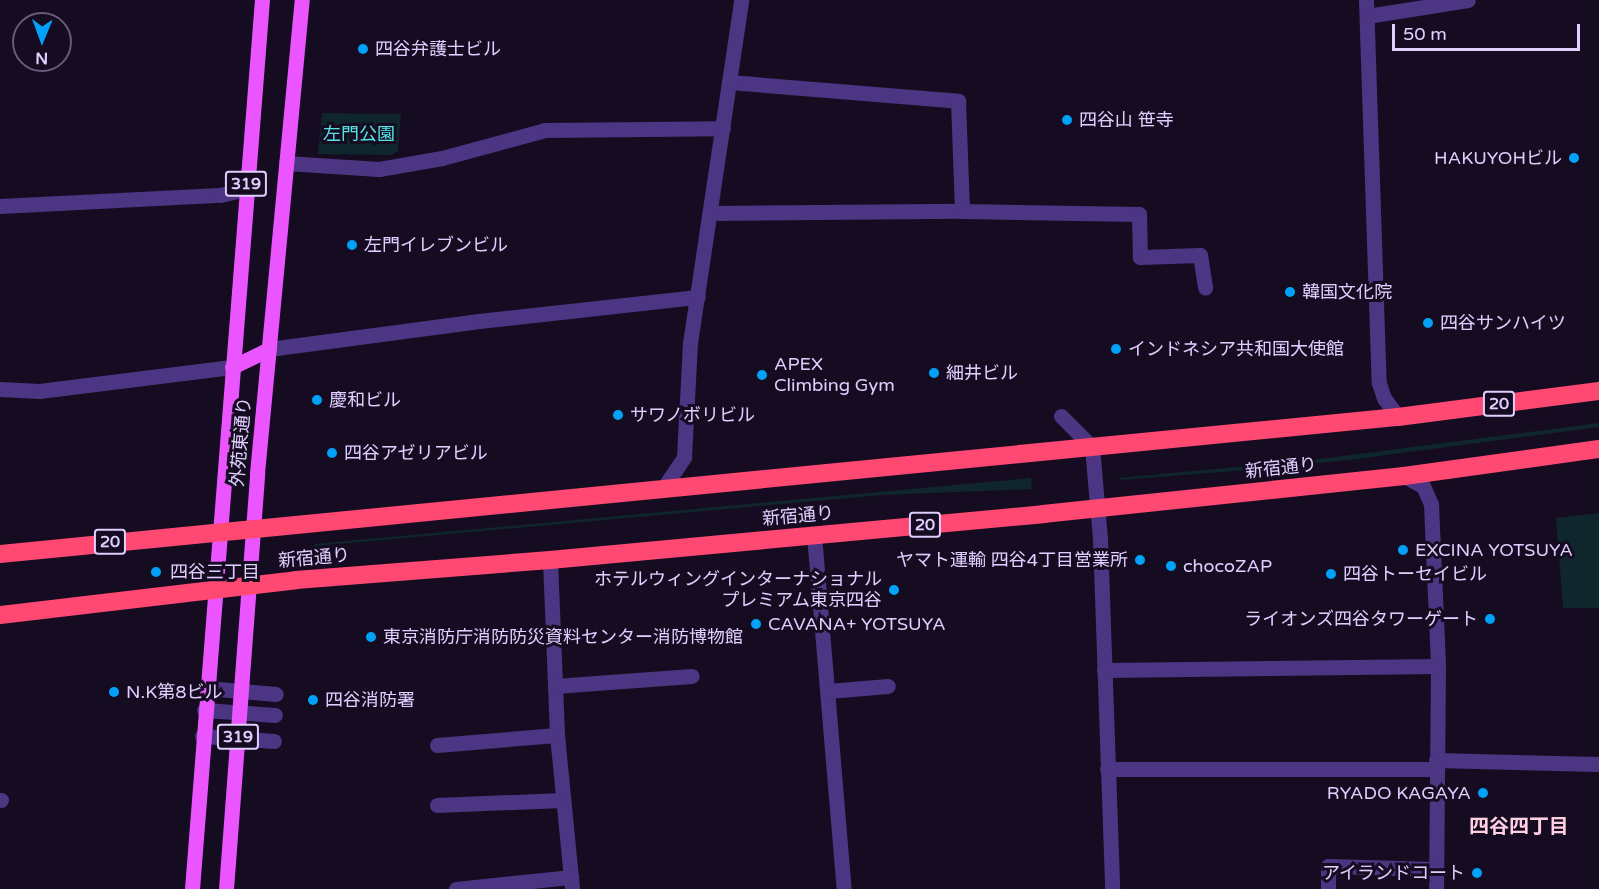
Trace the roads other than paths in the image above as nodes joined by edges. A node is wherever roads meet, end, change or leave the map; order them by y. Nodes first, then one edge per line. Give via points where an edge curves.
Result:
1 (262, 0) edge
2 (302, 0) edge
3 (741, 0) edge
4 (1366, 0) edge
5 (1468, 0) edge
6 (1367, 16) junction
7 (729, 82) junction
8 (723, 128) junction
9 (286, 163) junction
10 (245, 189) junction
11 (0, 206) edge
12 (962, 211) junction
13 (711, 213) junction
14 (1205, 288) dead end
15 (698, 297) junction
16 (269, 349) junction
17 (232, 367) junction
18 (0, 389) edge
19 (1599, 391) edge
20 (1061, 416) dead end
21 (1398, 417) junction
22 (1092, 447) junction
23 (1599, 449) edge
24 (1404, 476) junction
25 (662, 490) junction
26 (1097, 508) junction
27 (253, 529) junction
28 (219, 531) junction
29 (814, 535) junction
30 (0, 554) edge
31 (550, 560) junction
32 (249, 585) junction
33 (214, 589) junction
34 (0, 615) edge
35 (1438, 666) junction
36 (1104, 670) junction
37 (692, 676) dead end
38 (555, 686) junction
39 (888, 686) dead end
40 (207, 688) junction
41 (241, 690) junction
42 (828, 691) junction
43 (276, 694) dead end
44 (204, 710) junction
45 (240, 712) junction
46 (275, 715) dead end
47 (557, 735) junction
48 (202, 736) junction
49 (237, 739) junction
50 (274, 741) dead end
51 (437, 745) dead end
52 (1437, 764) junction
53 (1599, 764) edge
54 (1107, 769) junction
55 (563, 800) junction
56 (437, 805) dead end
57 (1436, 869) junction
58 (572, 883) edge
59 (192, 889) edge
60 (226, 889) edge
61 (456, 889) edge
62 (844, 889) edge
63 (1112, 889) edge
64 (1328, 889) edge
65 (1436, 889) edge

1 - 10 main road, 外苑東通り / 319
2 - 9 main road, 外苑東通り / 319
3 - 7 street
4 - 6 street
5 - 6 street
6 - 21 street via 1379,383
7 - 8 street
7 - 12 street via 958,102
8 - 9 street via 545,130 442,158 379,169
8 - 13 street
9 - 16 main road, 外苑東通り / 319
10 - 11 street via 220,195
10 - 17 main road, 外苑東通り / 319
12 - 13 street
12 - 14 street via 1139,214 1140,257 1200,255
13 - 15 street
15 - 16 street
15 - 25 street via 690,343 684,457
16 - 17 main road
16 - 27 main road, 外苑東通り / 319
17 - 18 street via 39,391
17 - 28 main road, 外苑東通り / 319
19 - 21 highway, 20
20 - 22 street
21 - 22 highway, 新宿通り / 20
22 - 25 highway, 新宿通り / 20
22 - 26 street
23 - 24 highway, 新宿通り / 20
24 - 26 highway, 新宿通り / 20
24 - 35 street via 1423,486 1431,504
25 - 27 highway, 新宿通り / 20
26 - 29 highway, 新宿通り / 20
26 - 36 street
27 - 28 highway, 新宿通り / 20
27 - 32 main road, 外苑東通り / 319
28 - 30 highway, 新宿通り / 20
28 - 33 main road, 外苑東通り / 319
29 - 31 highway, 新宿通り / 20
29 - 42 street
31 - 32 highway, 新宿通り / 20
31 - 38 street
32 - 33 highway, 新宿通り / 20
32 - 41 main road, 外苑東通り / 319
33 - 34 highway, 新宿通り / 20
33 - 40 main road, 外苑東通り / 319
35 - 36 street
35 - 52 street
36 - 54 street
37 - 38 street
38 - 47 street
39 - 42 street
40 - 41 street
40 - 44 main road, 外苑東通り / 319
41 - 43 street
41 - 45 main road, 外苑東通り / 319
42 - 62 street
44 - 45 street
44 - 48 main road, 外苑東通り / 319
45 - 46 street
45 - 49 main road, 外苑東通り / 319
47 - 51 street
47 - 55 street
48 - 49 street
48 - 59 main road, 外苑東通り / 319
49 - 50 street
49 - 60 main road, 外苑東通り / 319
52 - 53 street
52 - 54 street
52 - 57 street
54 - 63 street
55 - 56 street
55 - 58 street
57 - 64 street via 1328,866
57 - 65 street
58 - 61 street

